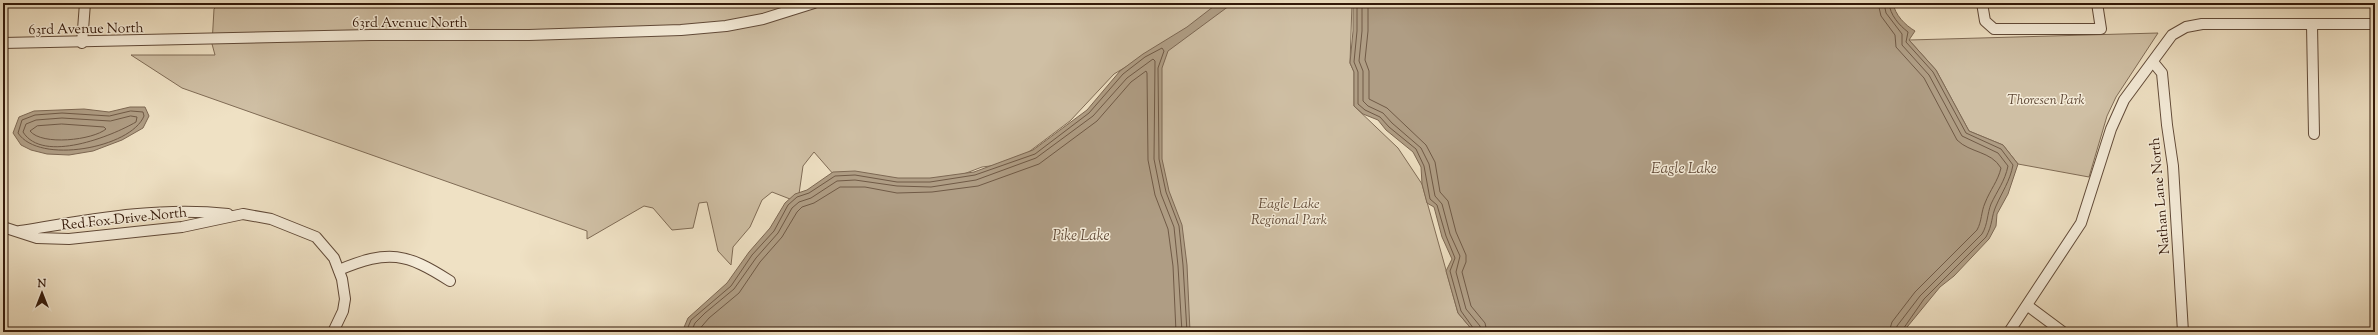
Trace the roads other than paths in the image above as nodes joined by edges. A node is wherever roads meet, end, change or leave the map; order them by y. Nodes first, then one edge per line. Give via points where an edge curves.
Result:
1 (85, 3) edge
2 (814, 3) edge
3 (1982, 3) edge
4 (2097, 3) edge
5 (2375, 24) edge
6 (2312, 25) junction
7 (3, 43) edge
8 (82, 43) junction
9 (2153, 62) junction
10 (2314, 134) dead end
11 (234, 215) junction
12 (3, 226) edge
13 (17, 232) junction
14 (340, 270) junction
15 (450, 281) dead end
16 (2028, 306) junction
17 (333, 332) edge
18 (2009, 332) edge
19 (2063, 332) edge
20 (2183, 332) edge

1 - 8 street
2 - 8 street, 63rd Avenue North via 763,19 726,26 681,30
3 - 4 street via 1985,21 1994,29 2101,29
5 - 6 street
6 - 9 street via 2202,24 2186,27 2172,35
6 - 10 street
7 - 8 street, 63rd Avenue North
9 - 16 street via 2118,110 2081,223
9 - 20 street, Nathan Lane North via 2162,73 2166,125 2173,166
11 - 13 street, Red Fox Drive North via 195,211 142,213
11 - 13 street, Red Fox Drive North via 182,227 69,239 38,238
11 - 14 street, Red Fox Drive North via 262,216 316,236 334,258
12 - 13 street, Red Fox Drive North
14 - 15 street via 375,257 397,256 428,266
14 - 17 street, Red Fox Drive North via 345,299 343,311
16 - 18 street
16 - 19 street

